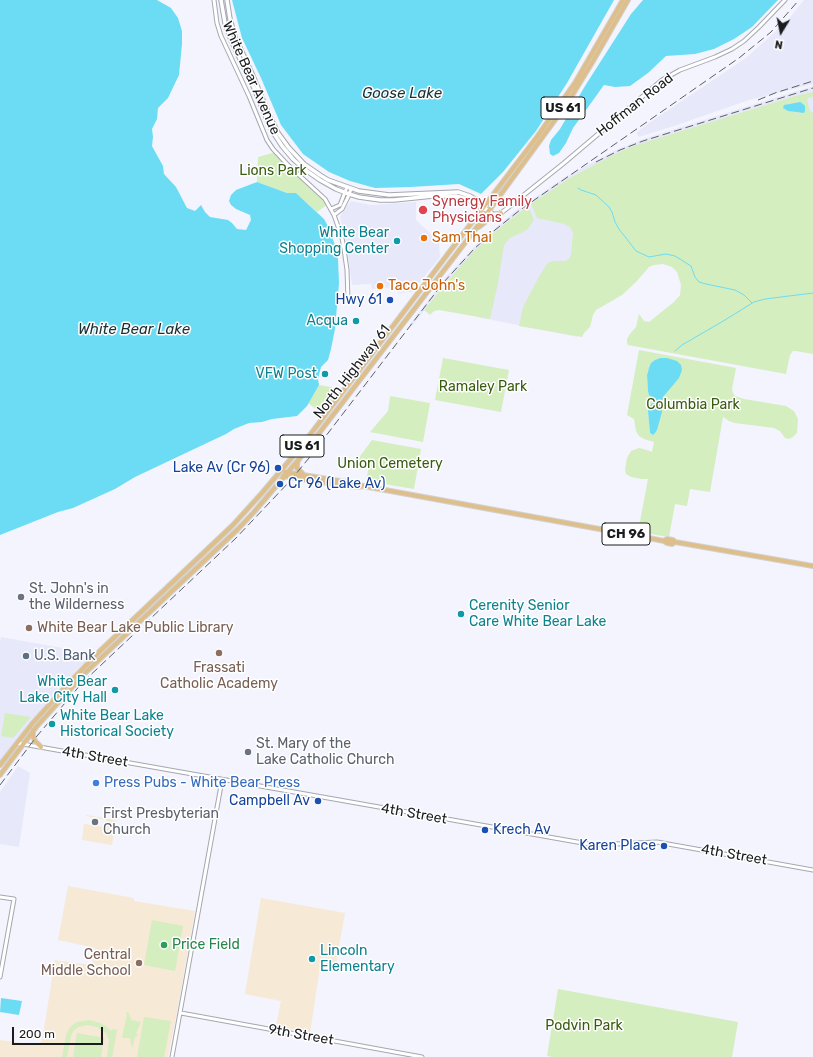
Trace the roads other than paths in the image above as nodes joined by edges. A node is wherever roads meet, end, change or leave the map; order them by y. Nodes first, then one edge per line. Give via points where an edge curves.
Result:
1 (214, 0) edge
2 (222, 0) edge
3 (228, 0) edge
4 (623, 0) edge
5 (628, 0) edge
6 (785, 0) edge
7 (349, 188) junction
8 (347, 193) junction
9 (484, 207) junction
10 (331, 209) junction
11 (489, 210) junction
12 (501, 213) junction
13 (334, 215) junction
14 (474, 231) junction
15 (348, 300) dead end
16 (300, 458) junction
17 (279, 473) junction
18 (286, 474) junction
19 (305, 475) junction
20 (363, 486) junction
21 (813, 566) edge
22 (56, 696) junction
23 (56, 705) junction
24 (33, 730) junction
25 (17, 743) junction
26 (23, 744) junction
27 (40, 747) junction
28 (0, 766) edge
29 (0, 775) edge
30 (222, 780) junction
31 (813, 870) edge
32 (0, 897) edge
33 (0, 978) edge
34 (181, 1013) junction
35 (172, 1057) edge
36 (422, 1057) edge

1 - 10 street via 221,36 267,140
2 - 8 main road, White Bear Avenue via 225,23 231,40 268,122 282,146 304,169
3 - 7 main road, White Bear Avenue via 235,37 278,133 304,164 324,178
4 - 9 main road, US 61 via 567,96
5 - 11 main road, North Highway 61 / US 61 via 568,102
6 - 12 street, Hoffman Road via 759,27 732,49 662,80
7 - 8 street
7 - 9 main road, White Bear Avenue via 389,195 458,192 470,196
8 - 9 main road, White Bear Avenue via 372,199 394,200 456,196
8 - 10 street via 340,205
8 - 13 street via 342,209
9 - 11 main road, White Bear Avenue
9 - 17 main road, North Highway 61 / US 61
10 - 13 street
11 - 12 street via 493,214
11 - 14 main road, North Highway 61 / US 61
12 - 14 main road
13 - 15 street via 344,249
14 - 16 main road, North Highway 61 / US 61
16 - 18 main road, North Highway 61 / US 61
16 - 19 main road via 297,468
17 - 18 main road, CH 96
17 - 22 main road, North Highway 61 / US 61 via 233,526 105,646
18 - 19 main road
18 - 20 main road, CH 96 via 342,486
18 - 23 main road, North Highway 61 / US 61 via 237,530 86,672
19 - 20 main road, CH 96
20 - 21 main road, CH 96 via 664,540 666,543 675,542
22 - 23 main road
22 - 25 main road, North Highway 61 / US 61
23 - 24 main road, North Highway 61 / US 61
24 - 26 main road, North Highway 61 / US 61
24 - 27 main road via 33,736
25 - 26 street, 4th Street
25 - 28 main road, North Highway 61 / US 61
26 - 27 street, 4th Street
26 - 29 main road, North Highway 61 / US 61
27 - 30 street, 4th Street
30 - 31 street, 4th Street via 594,845 657,842
30 - 34 street
32 - 33 street via 14,899
34 - 35 street
34 - 36 street, 9th Street

